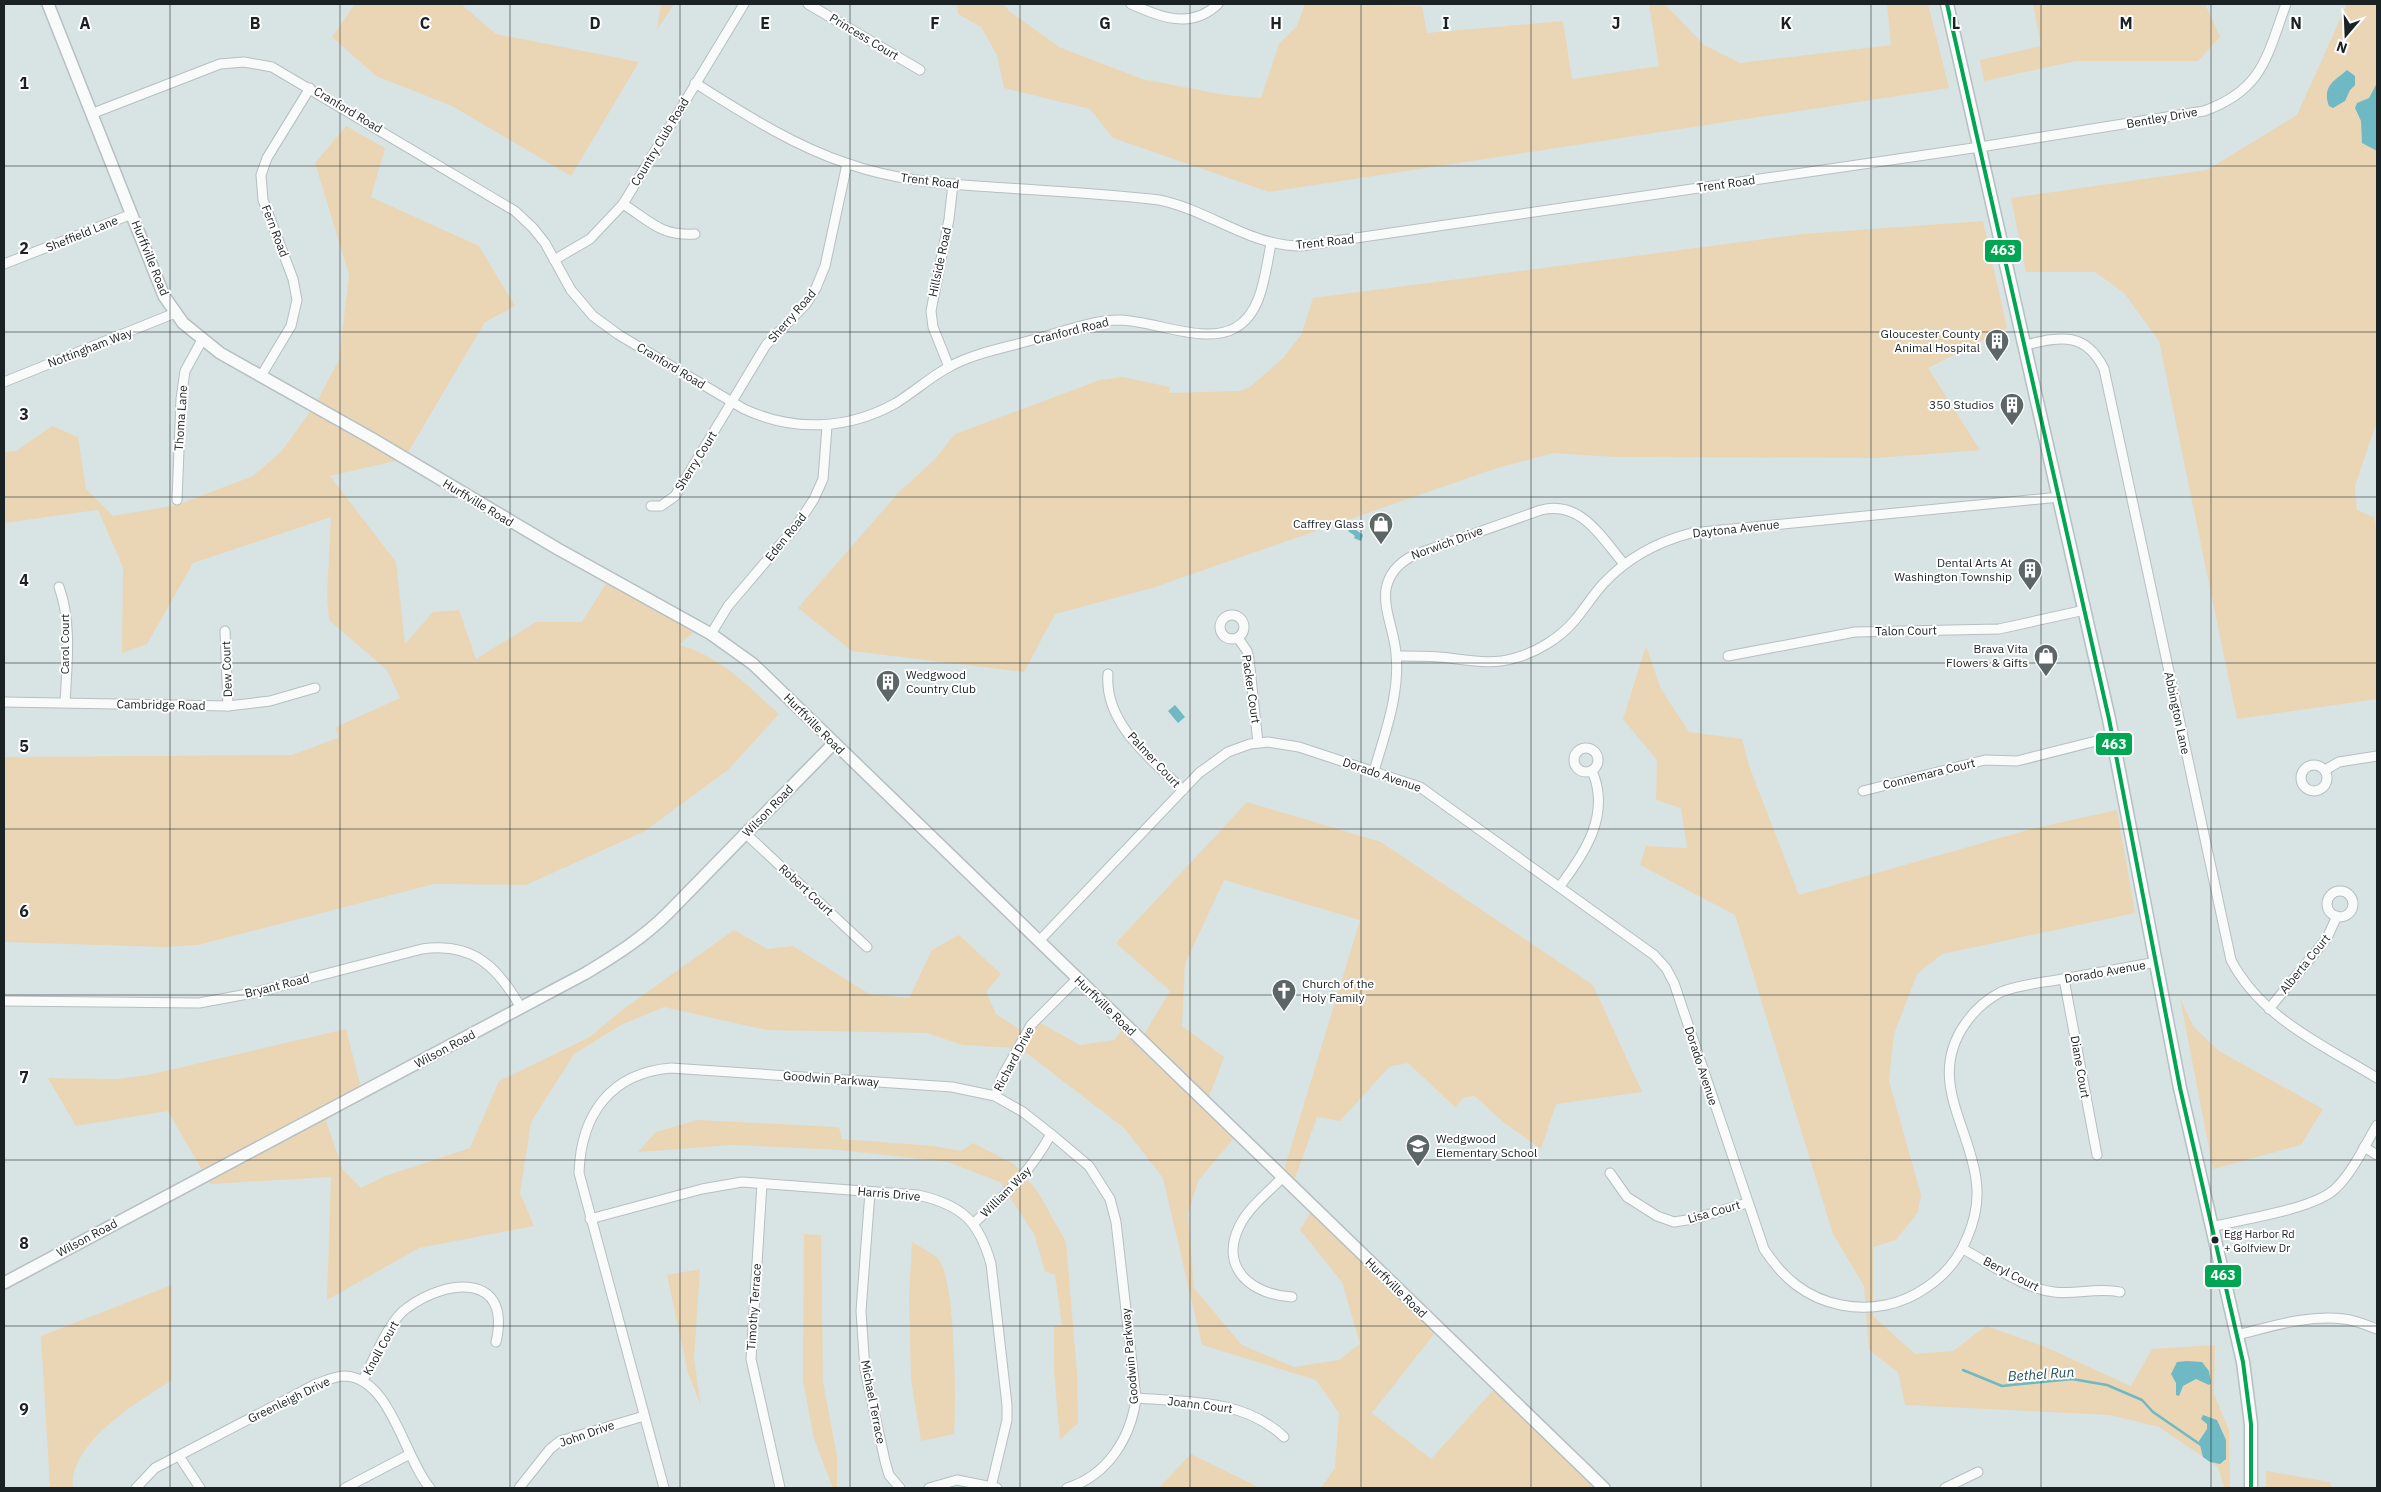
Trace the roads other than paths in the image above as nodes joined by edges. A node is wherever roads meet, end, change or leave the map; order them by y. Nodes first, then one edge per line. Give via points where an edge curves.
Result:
1 (48, 4) edge
2 (744, 4) edge
3 (808, 4) edge
4 (1131, 4) edge
5 (1218, 4) edge
6 (1947, 4) edge
7 (2286, 4) edge
8 (920, 70) dead end
9 (695, 83) junction
10 (310, 88) junction
11 (92, 114) junction
12 (1980, 147) junction
13 (846, 164) junction
14 (953, 184) junction
15 (623, 204) junction
16 (132, 214) junction
17 (695, 234) dead end
18 (1271, 244) junction
19 (554, 260) junction
20 (4, 264) edge
21 (175, 313) junction
22 (202, 340) junction
23 (2026, 345) junction
24 (949, 367) junction
25 (260, 376) junction
26 (4, 382) edge
27 (732, 403) junction
28 (827, 426) junction
29 (2060, 497) junction
30 (177, 500) dead end
31 (651, 506) dead end
32 (1624, 564) junction
33 (59, 587) dead end
34 (2085, 610) junction
35 (225, 631) dead end
36 (711, 634) junction
37 (1238, 638) dead end
38 (1397, 656) junction
39 (1728, 656) dead end
40 (1108, 674) dead end
41 (315, 688) dead end
42 (4, 702) edge
43 (65, 702) junction
44 (228, 706) junction
45 (2112, 737) junction
46 (1258, 743) junction
47 (834, 744) junction
48 (2377, 756) edge
49 (2325, 770) dead end
50 (1374, 771) junction
51 (1592, 771) dead end
52 (1183, 790) junction
53 (1863, 791) dead end
54 (746, 833) junction
55 (1560, 886) junction
56 (2337, 916) dead end
57 (1039, 941) junction
58 (867, 947) dead end
59 (2157, 962) junction
60 (1077, 979) junction
61 (2064, 979) junction
62 (4, 1000) edge
63 (520, 1008) junction
64 (2269, 1009) junction
65 (2377, 1078) edge
66 (995, 1096) junction
67 (2377, 1125) edge
68 (1051, 1134) junction
69 (2364, 1147) junction
70 (2097, 1155) dead end
71 (2377, 1155) edge
72 (1610, 1173) dead end
73 (1282, 1178) junction
74 (762, 1184) junction
75 (870, 1192) junction
76 (1746, 1202) junction
77 (590, 1219) junction
78 (974, 1223) junction
79 (2211, 1227) junction
80 (1963, 1249) junction
81 (4, 1283) edge
82 (2120, 1292) dead end
83 (1292, 1297) dead end
84 (2377, 1329) edge
85 (2236, 1335) junction
86 (496, 1342) dead end
87 (363, 1380) junction
88 (1136, 1398) junction
89 (644, 1416) junction
90 (1284, 1437) dead end
91 (410, 1454) junction
92 (179, 1456) junction
93 (1978, 1472) dead end
94 (994, 1487) edge
95 (136, 1488) edge
96 (200, 1488) edge
97 (345, 1488) edge
98 (430, 1488) edge
99 (519, 1488) edge
100 (664, 1488) edge
101 (780, 1488) edge
102 (900, 1488) edge
103 (929, 1488) edge
104 (1067, 1488) edge
105 (1604, 1488) edge
106 (1945, 1488) edge
107 (2250, 1488) edge

1 - 11 street, Hurffville Road
2 - 9 street, Country Club Road
3 - 8 street, Princess Court
4 - 5 street via 1158,16 1179,20 1202,16
6 - 12 main road
7 - 12 street, Bentley Drive via 2269,54 2259,72 2240,92 2217,106 2192,114
9 - 13 street, Trent Road via 774,131
9 - 15 street, Country Club Road
10 - 11 street, Cranford Road via 272,67 237,62 201,71
10 - 19 street, Cranford Road via 504,203 533,228
10 - 25 street, Fern Road via 267,158 261,175 263,200 291,274 297,300 291,326
11 - 16 street, Hurffville Road
12 - 18 street, Trent Road via 1316,244
12 - 23 main road
13 - 14 street, Trent Road via 904,178
13 - 27 street, Sherry Road via 825,266 816,288 806,304 770,340
14 - 18 street, Trent Road via 1159,200 1190,208
14 - 24 street, Hillside Road via 931,311 933,327
15 - 17 street via 664,232
15 - 19 street, Country Club Road via 590,240
16 - 20 street, Sheffield Lane
16 - 21 street, Hurffville Road via 164,296
18 - 24 street, Cranford Road via 1256,304 1241,325 1225,333 1204,334 1147,323 1108,321 971,357
19 - 27 street, Cranford Road via 571,290 593,316
21 - 22 street, Hurffville Road
21 - 26 street, Nottingham Way
22 - 25 street, Hurffville Road
22 - 30 street, Thoma Lane via 185,371
23 - 29 main road
23 - 64 street, Abbington Lane via 2054,338 2081,342 2095,353 2104,369 2225,941 2240,977
24 - 28 street, Cranford Road via 888,407 854,421
25 - 36 street, Hurffville Road
27 - 28 street, Cranford Road via 776,421
27 - 31 street, Sherry Court via 675,496 661,506
28 - 36 street, Eden Road via 823,479 814,499 797,525 728,606
29 - 32 street, Daytona Avenue via 1691,533 1658,544
29 - 34 main road
32 - 38 street, Daytona Avenue via 1569,626 1530,652 1515,658 1486,662
32 - 38 street, Norwich Drive via 1586,519 1577,512 1558,507 1541,510 1414,555 1396,568 1386,589
33 - 43 street, Carol Court via 66,619
34 - 39 street, Talon Court via 1999,629 1855,632
34 - 45 main road
35 - 44 street, Dew Court
36 - 47 street, Hurffville Road via 753,664
37 - 46 street, Packer Court via 1249,659
38 - 50 street, Norwich Drive via 1391,711
40 - 52 street, Palmer Court via 1109,700 1117,716 1142,750
41 - 44 street, Cambridge Road via 270,701
42 - 43 street, Cambridge Road
43 - 44 street, Cambridge Road
45 - 53 street, Connemara Court via 2017,761 1985,760
45 - 59 main road
46 - 50 street, Dorado Avenue via 1291,745
46 - 52 street, Dorado Avenue via 1236,748 1221,756
47 - 54 street, Wilson Road
47 - 57 street, Hurffville Road
48 - 49 street via 2344,761
50 - 55 street, Dorado Avenue via 1426,791
51 - 55 street via 1599,801 1594,830 1582,856
52 - 57 street, Dorado Avenue
54 - 58 street, Robert Court
54 - 63 street, Wilson Road via 650,931 586,973
55 - 76 street, Dorado Avenue via 1654,955 1669,973
56 - 64 street, Alberta Court via 2327,938
57 - 60 street, Hurffville Road
59 - 61 street, Dorado Avenue
59 - 79 main road via 2180,1088
60 - 66 street, Richard Drive via 1031,1025
60 - 73 street, Hurffville Road
61 - 70 street, Diane Court
61 - 80 street, Dorado Avenue via 2000,993 1970,1017 1954,1042 1949,1067 1950,1089 1977,1186 1975,1214
62 - 63 street, Bryant Road via 199,1003 253,993 422,949 444,948 469,953 485,961 508,986
63 - 81 street, Wilson Road
64 - 65 street, Abbington Lane
66 - 68 street, Goodwin Parkway
66 - 77 street, Goodwin Parkway via 952,1087 671,1068 651,1070 638,1074 611,1092 598,1104 588,1124 580,1148 579,1173
67 - 69 street
68 - 78 street, William Way via 1020,1182
68 - 88 street, Goodwin Parkway via 1089,1166 1110,1199 1116,1222
69 - 71 street
69 - 79 street via 2335,1188 2325,1196 2298,1206
72 - 76 street, Lisa Court via 1627,1197 1657,1216 1674,1222 1693,1220
73 - 83 street via 1239,1226 1234,1252 1236,1268 1248,1283 1263,1293
73 - 105 street, Hurffville Road
74 - 75 street, Harris Drive
74 - 77 street, Harris Drive via 727,1183 702,1188
74 - 101 street, Timothy Terrace via 751,1359
75 - 78 street, Harris Drive via 936,1199 956,1208
75 - 102 street, Michael Terrace via 862,1311 865,1370 884,1461 889,1475
76 - 80 street, Dorado Avenue via 1764,1249 1777,1269 1806,1292 1834,1304 1870,1307 1909,1298 1943,1275
77 - 89 street, Goodwin Parkway
78 - 94 street, Harris Drive via 985,1242 991,1264 1007,1405
79 - 85 main road
80 - 82 street, Beryl Court via 2028,1285 2047,1291 2071,1293 2101,1289
84 - 85 street via 2337,1318 2294,1322
85 - 107 main road via 2250,1414
86 - 87 street, Knoll Court via 500,1320 492,1298 479,1290 462,1286 447,1288 424,1298 399,1315
87 - 91 street via 378,1393
87 - 92 street, Greenleigh Drive via 344,1376 316,1384
88 - 90 street, Joann Court via 1235,1408 1269,1422
88 - 104 street, Goodwin Parkway via 1126,1435 1113,1456 1098,1473
89 - 99 street, John Drive via 560,1441
89 - 100 street, Goodwin Parkway
91 - 97 street
91 - 98 street
92 - 95 street, Greenleigh Drive via 155,1468
92 - 96 street
93 - 106 street
94 - 103 street via 957,1480

